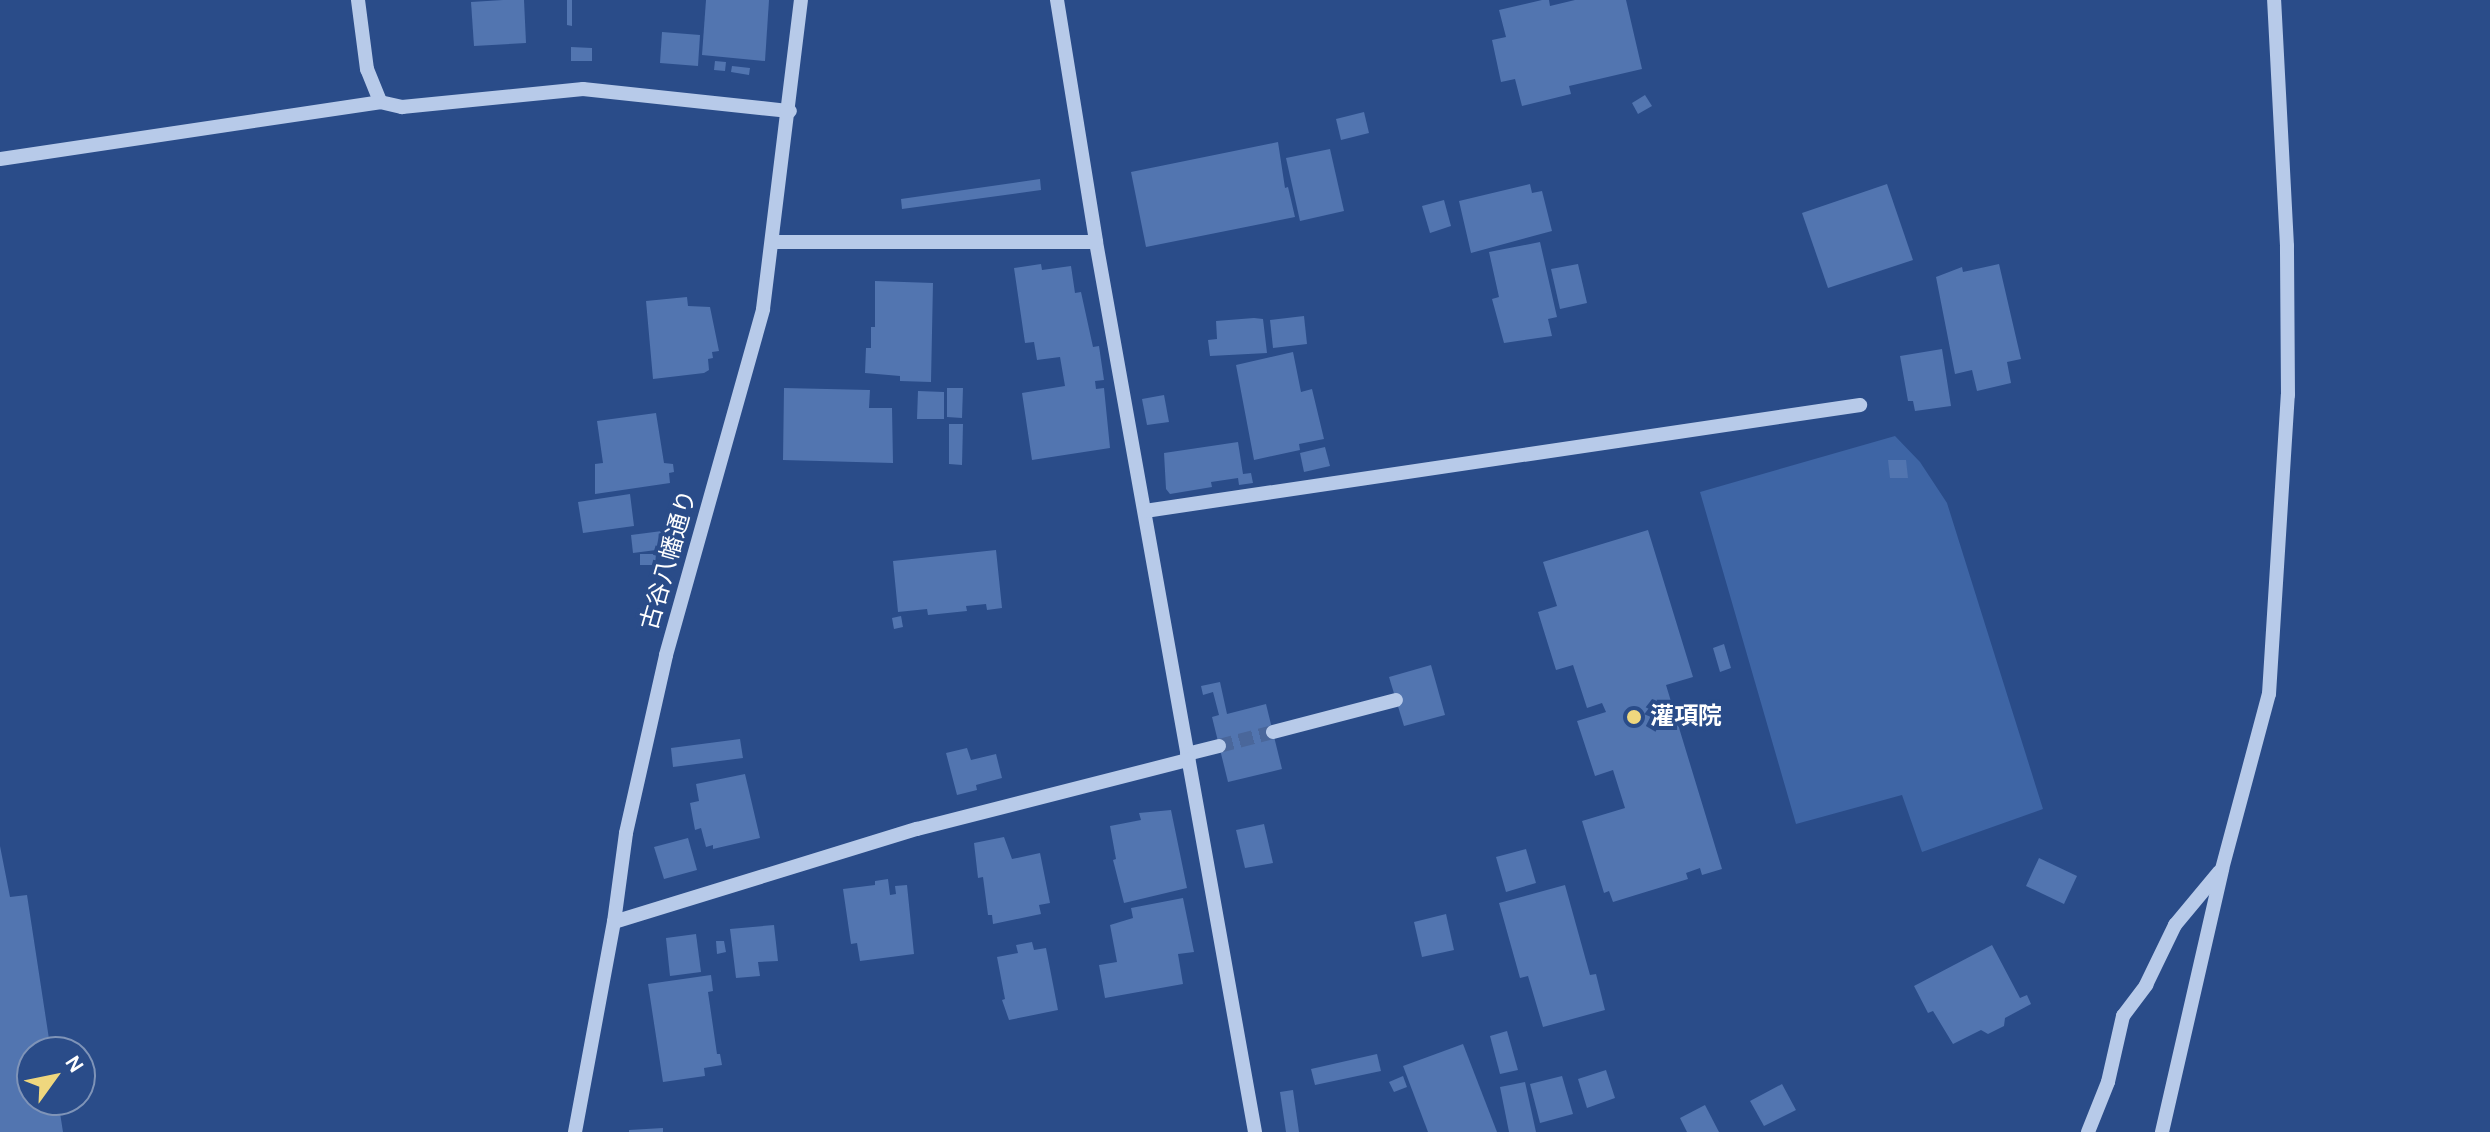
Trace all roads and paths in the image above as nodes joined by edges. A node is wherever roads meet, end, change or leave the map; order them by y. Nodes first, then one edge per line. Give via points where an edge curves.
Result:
1 (358, 0) edge
2 (801, 0) edge
3 (1057, 0) edge
4 (2274, 0) edge
5 (380, 102) junction
6 (790, 111) junction
7 (0, 159) edge
8 (773, 242) junction
9 (1096, 242) junction
10 (1860, 405) dead end
11 (1145, 511) junction
12 (1396, 700) dead end
13 (1273, 732) tunnel mouth
14 (1219, 746) tunnel mouth
15 (1188, 757) junction
16 (2222, 869) junction
17 (614, 922) junction
18 (575, 1132) edge
19 (1255, 1132) edge
20 (2088, 1132) edge
21 (2162, 1132) edge

1 - 5 street via 367,69
2 - 6 street, 古谷八幡通り
3 - 9 street
4 - 16 street via 2287,246 2288,395 2269,694
5 - 6 street via 402,107 583,89
5 - 7 street
6 - 8 street, 古谷八幡通り
8 - 9 street
8 - 17 street, 古谷八幡通り via 763,309 666,655 626,833
9 - 11 street
10 - 11 street
11 - 15 street
12 - 13 street
14 - 15 street
15 - 17 street via 917,829
15 - 19 street
16 - 20 street via 2175,925 2146,985 2123,1016 2108,1082
16 - 21 street
17 - 18 street, 古谷八幡通り

